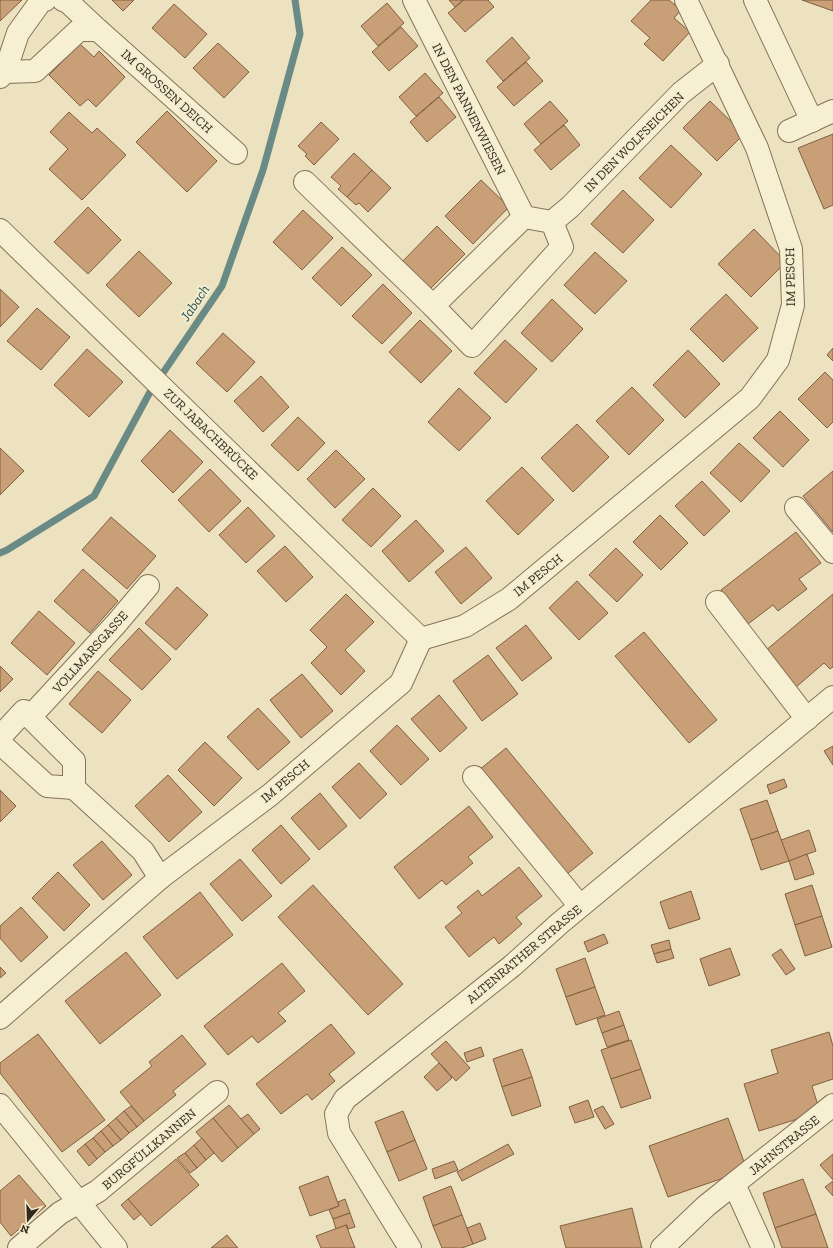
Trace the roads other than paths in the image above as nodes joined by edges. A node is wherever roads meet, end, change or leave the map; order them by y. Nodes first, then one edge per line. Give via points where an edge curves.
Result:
1 (45, 0) edge
2 (64, 0) edge
3 (414, 0) edge
4 (686, 0) edge
5 (755, 0) edge
6 (98, 30) junction
7 (718, 64) junction
8 (3, 74) edge
9 (833, 111) edge
10 (812, 121) junction
11 (789, 131) dead end
12 (236, 153) dead end
13 (305, 182) dead end
14 (524, 217) junction
15 (552, 222) junction
16 (0, 230) edge
17 (433, 306) junction
18 (796, 508) dead end
19 (833, 552) edge
20 (148, 586) dead end
21 (717, 602) dead end
22 (421, 639) junction
23 (833, 697) edge
24 (30, 717) junction
25 (806, 719) junction
26 (0, 737) edge
27 (0, 743) edge
28 (474, 777) dead end
29 (74, 788) junction
30 (160, 878) junction
31 (580, 906) junction
32 (0, 1018) edge
33 (217, 1092) dead end
34 (0, 1105) edge
35 (833, 1105) edge
36 (734, 1184) junction
37 (77, 1202) junction
38 (19, 1248) edge
39 (116, 1248) edge
40 (410, 1248) edge
41 (662, 1248) edge
42 (764, 1248) edge

1 - 8 street via 41,1 18,33
2 - 6 street, IM GROSSEN DEICH
3 - 14 street, IN DEN PANNENWIESEN
4 - 7 street, IM PESCH
5 - 10 street
6 - 8 street via 79,30 35,71
6 - 12 street, IM GROSSEN DEICH
7 - 15 street, IN DEN WOLFSEICHEN via 681,93 576,201
7 - 22 street, IM PESCH via 757,148 792,249 792,305 778,360 750,398 509,599 465,626
9 - 10 street
10 - 11 street
13 - 17 street
14 - 15 street
14 - 17 street
15 - 17 street via 562,247 472,346
16 - 22 street, ZUR JABACHBRÜCKE
18 - 19 street
20 - 24 street, VOLLMARSGASSE
21 - 25 street
22 - 30 street, IM PESCH via 401,683 270,795
23 - 25 street, ALTENRATHER STRASSE
24 - 26 street via 24,711
24 - 29 street via 74,761
25 - 31 street, ALTENRATHER STRASSE
27 - 29 street via 47,786
28 - 31 street
29 - 30 street via 143,851
30 - 32 street, IM PESCH
31 - 40 street, ALTENRATHER STRASSE via 512,966 345,1098 336,1114 339,1133
33 - 37 street, BURGFÜLLKANNEN via 98,1191
34 - 37 street
35 - 36 street, JAHNSTRASSE
36 - 41 street, JAHNSTRASSE via 706,1206
36 - 42 street
37 - 38 street, BURGFÜLLKANNEN
37 - 39 street

